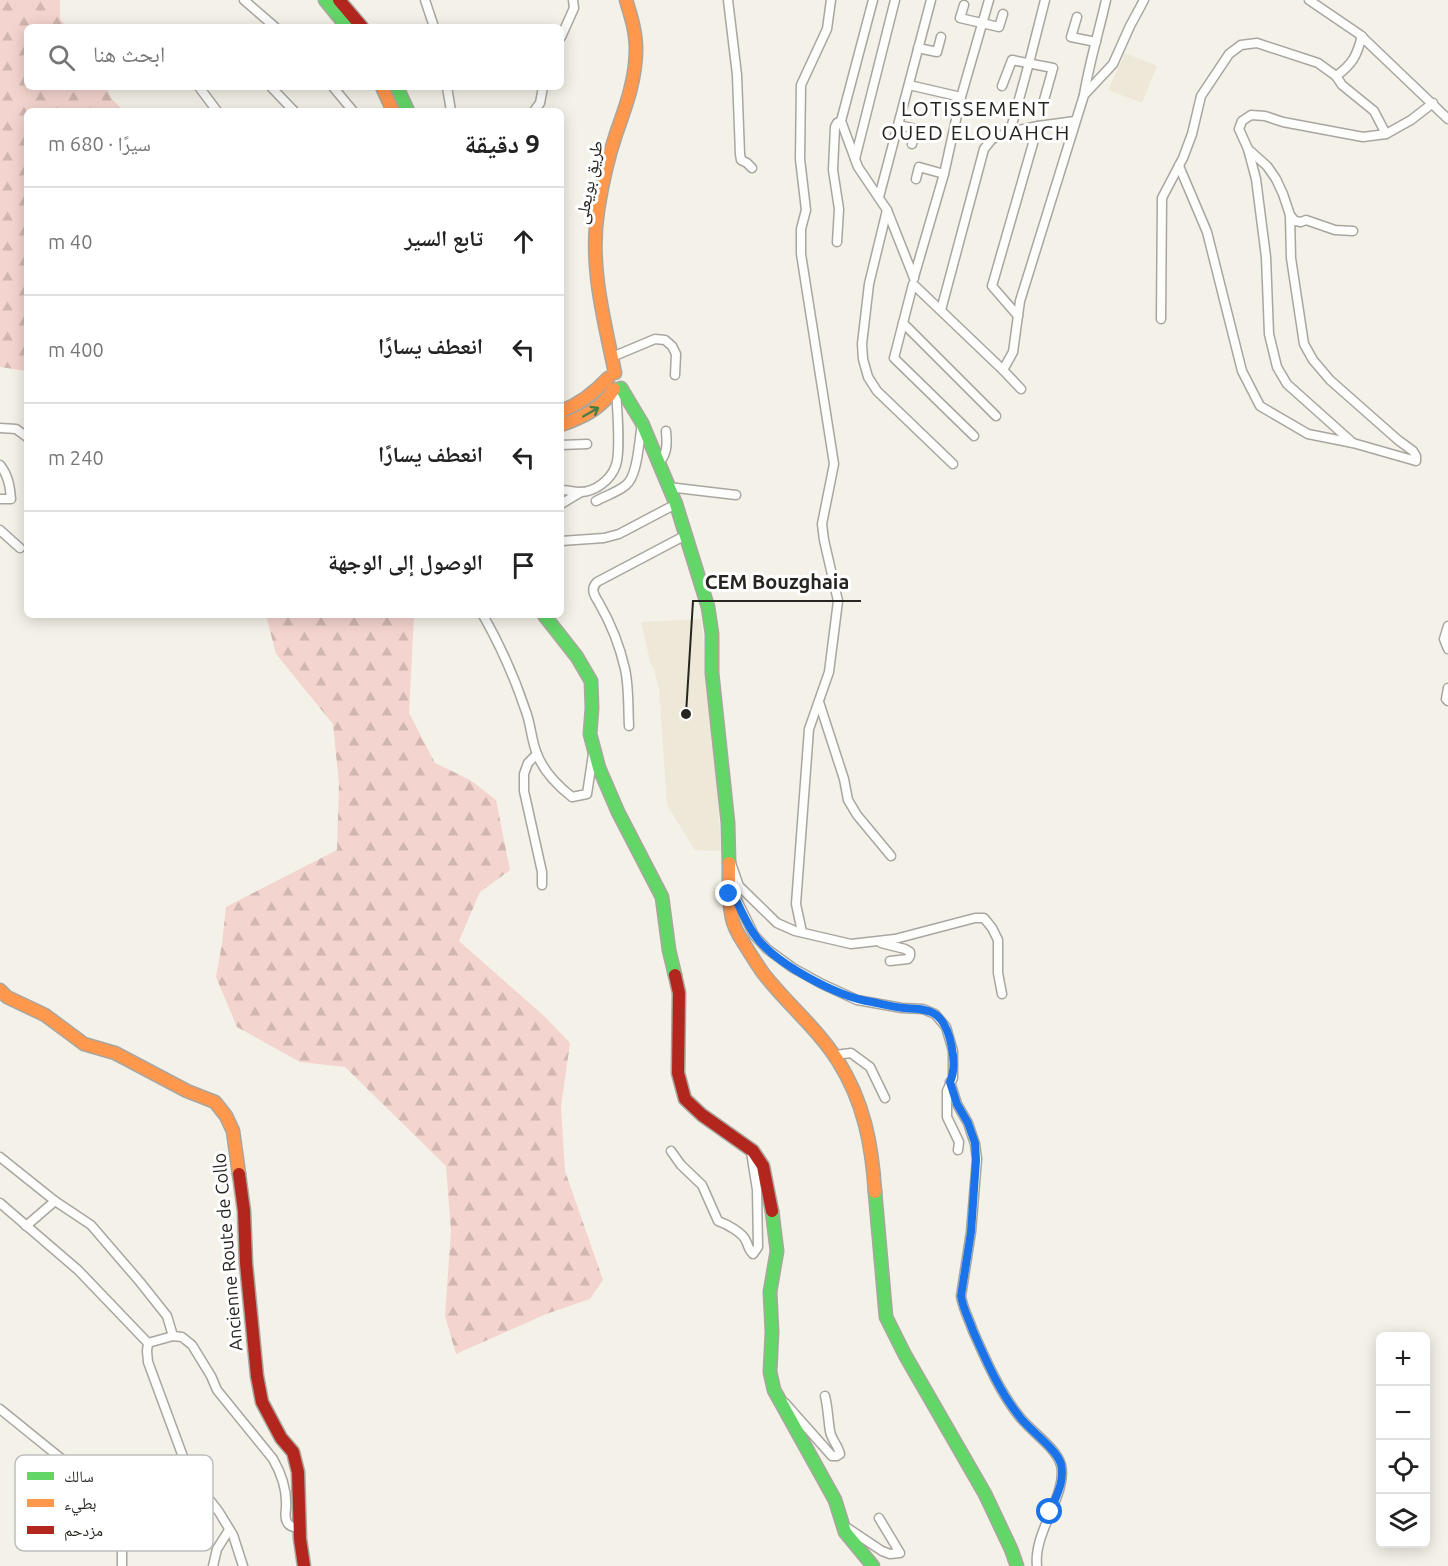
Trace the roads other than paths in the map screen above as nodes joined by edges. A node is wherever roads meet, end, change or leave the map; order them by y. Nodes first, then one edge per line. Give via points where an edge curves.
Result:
1 (244, 0) edge
2 (325, 0) edge
3 (339, 0) edge
4 (426, 0) edge
5 (573, 0) edge
6 (626, 0) edge
7 (728, 0) edge
8 (831, 0) edge
9 (873, 0) edge
10 (895, 0) edge
11 (931, 0) edge
12 (989, 0) edge
13 (1045, 0) edge
14 (1106, 0) edge
15 (1309, 0) edge
16 (1143, 1) edge
17 (964, 4) dead end
18 (1003, 14) dead end
19 (1077, 17) dead end
20 (272, 24) edge
21 (345, 24) edge
22 (359, 24) edge
23 (433, 24) edge
24 (983, 24) junction
25 (564, 30) edge
26 (1362, 36) junction
27 (941, 37) dead end
28 (1096, 42) junction
29 (918, 48) junction
30 (1029, 63) junction
31 (1336, 76) junction
32 (909, 85) junction
33 (1002, 86) dead end
34 (201, 90) edge
35 (274, 90) edge
36 (336, 90) edge
37 (383, 90) edge
38 (398, 90) edge
39 (448, 90) edge
40 (542, 90) edge
41 (1084, 95) junction
42 (961, 97) junction
43 (1044, 100) dead end
44 (1433, 104) junction
45 (215, 108) edge
46 (291, 108) edge
47 (350, 108) edge
48 (392, 108) edge
49 (407, 108) edge
50 (450, 108) edge
51 (537, 108) edge
52 (1448, 119) edge
53 (841, 121) junction
54 (1076, 122) junction
55 (899, 125) junction
56 (1038, 126) junction
57 (1010, 132) junction
58 (1386, 134) junction
59 (912, 144) dead end
60 (1248, 149) junction
61 (855, 159) junction
62 (1179, 166) junction
63 (752, 168) dead end
64 (944, 174) junction
65 (916, 179) dead end
66 (879, 197) junction
67 (887, 210) junction
68 (1290, 215) junction
69 (1353, 231) dead end
70 (837, 242) dead end
71 (913, 281) junction
72 (941, 310) junction
73 (1018, 316) junction
74 (1161, 319) dead end
75 (903, 323) junction
76 (612, 357) junction
77 (1003, 370) junction
78 (675, 375) dead end
79 (615, 384) junction
80 (1021, 389) dead end
81 (564, 410) edge
82 (996, 416) dead end
83 (642, 423) junction
84 (564, 424) edge
85 (0, 428) edge
86 (666, 430) dead end
87 (24, 435) edge
88 (974, 436) dead end
89 (1353, 443) junction
90 (587, 444) dead end
91 (564, 445) edge
92 (652, 447) junction
93 (637, 454) junction
94 (659, 463) junction
95 (953, 464) dead end
96 (0, 465) edge
97 (669, 487) junction
98 (564, 490) edge
99 (581, 492) junction
100 (736, 495) dead end
101 (0, 499) edge
102 (596, 501) dead end
103 (564, 502) edge
104 (676, 504) junction
105 (0, 530) edge
106 (686, 535) junction
107 (564, 541) edge
108 (20, 548) dead end
109 (485, 618) edge
110 (546, 618) edge
111 (1448, 626) edge
112 (1448, 649) edge
113 (1448, 688) edge
114 (819, 701) junction
115 (1448, 701) edge
116 (629, 726) dead end
117 (593, 750) junction
118 (537, 754) junction
119 (729, 854) junction
120 (891, 856) dead end
121 (542, 885) dead end
122 (729, 885) junction
123 (802, 932) junction
124 (872, 941) junction
125 (890, 961) dead end
126 (0, 990) edge
127 (1002, 993) dead end
128 (835, 1055) junction
129 (950, 1082) junction
130 (885, 1098) dead end
131 (750, 1148) junction
132 (958, 1150) dead end
133 (671, 1151) dead end
134 (0, 1157) edge
135 (55, 1201) junction
136 (0, 1203) edge
137 (26, 1226) junction
138 (173, 1336) junction
139 (148, 1342) junction
140 (774, 1390) junction
141 (825, 1396) dead end
142 (0, 1409) edge
143 (57, 1455) edge
144 (182, 1455) edge
145 (213, 1504) edge
146 (879, 1518) dead end
147 (843, 1524) junction
148 (300, 1528) junction
149 (229, 1530) junction
150 (213, 1566) edge
151 (243, 1566) edge
152 (304, 1566) edge
153 (873, 1566) edge
154 (1017, 1566) edge
155 (1037, 1566) edge

1 - 20 street
2 - 21 street
3 - 22 street
4 - 23 street
5 - 25 street via 574,8
6 - 76 street, طريق بويعلى via 637,51 635,69 609,157 596,245 599,296
7 - 63 street via 737,75 740,154 741,160
8 - 114 street via 827,29 801,85 800,159 806,210 801,254 834,464 822,524 838,601 828,672
9 - 53 street
10 - 61 street
11 - 29 street
12 - 24 street
13 - 30 street
14 - 28 street
15 - 26 street
16 - 41 street via 1113,64
17 - 24 street via 960,18
18 - 24 street via 999,27
19 - 28 street via 1071,37
24 - 42 street
26 - 31 street via 1357,55
26 - 44 street
27 - 29 street via 937,52
28 - 41 street
29 - 32 street
30 - 33 street via 1012,60
30 - 43 street via 1053,68
30 - 57 street
31 - 58 street via 1374,111
31 - 62 street via 1318,63 1257,43 1241,45 1229,54 1201,96
32 - 42 street
32 - 55 street
34 - 45 street
35 - 46 street
36 - 47 street
37 - 48 street
38 - 49 street
39 - 50 street
40 - 51 street
41 - 54 street
42 - 64 street
44 - 52 street
44 - 58 street
53 - 61 street
53 - 70 street via 835,127 833,170 839,209
54 - 56 street
54 - 73 street
55 - 59 street via 916,129
55 - 66 street
56 - 57 street
56 - 73 street via 992,286
57 - 72 street via 992,139 984,149
58 - 60 street via 1363,137 1251,115 1239,129
60 - 68 street via 1276,179
60 - 89 street via 1256,179 1266,258 1269,334 1277,367 1287,384
61 - 66 street
62 - 74 street via 1162,198
62 - 89 street via 1207,232 1242,371 1260,406 1308,434
64 - 65 street via 919,167
64 - 71 street
66 - 67 street
67 - 71 street
67 - 95 street via 869,284 863,359 876,391
68 - 69 street via 1294,221
68 - 89 street via 1291,258 1305,344 1313,360 1330,380 1413,452 1416,460
71 - 72 street
71 - 75 street
72 - 77 street
73 - 77 street via 1013,352
75 - 82 street
75 - 88 street via 894,358
76 - 78 street via 655,339 664,340 676,354
76 - 79 street, طريق بويعلى
77 - 80 street
79 - 81 street
79 - 83 street
84 -> 79 street via 602,405
79 - 99 street via 616,466 606,480
83 - 92 street
83 - 93 street
85 - 87 street via 16,429
86 - 94 street via 665,455
90 - 91 street
92 - 93 street
92 - 94 street
93 - 102 street via 630,481
94 - 97 street
96 - 101 street via 10,488 10,499
97 - 100 street
97 - 104 street
98 - 99 street
99 - 103 street
104 - 106 street
104 - 107 street via 620,534
105 - 108 street
106 - 116 street via 597,582 593,588 625,668
106 - 119 street via 712,634 712,673
109 - 118 street via 522,700
110 - 117 street via 591,681
111 - 112 street via 1444,639
113 - 115 street
114 - 120 street via 848,800
114 - 123 street via 809,729 796,904
117 - 118 street via 587,794 572,797 556,785
117 - 131 street via 618,812 662,897 679,993 678,1073 685,1099
118 - 121 street via 524,774 524,791
119 - 122 street
119 - 123 street via 739,886 777,923
122 - 128 street via 732,919 739,936 763,973
122 - 129 street via 754,935 793,968 857,1000 935,1014 946,1027 953,1051
123 - 124 street via 851,944
124 - 125 street via 910,952 908,959
124 - 127 street via 984,918 998,940
126 - 148 street, Ancienne Route de Collo via 45,1015 84,1044 115,1053 214,1102 226,1116 233,1131 244,1211 257,1376 262,1402 293,1452 298,1472
128 - 130 street via 851,1053 870,1067
128 - 154 street via 862,1110 873,1161 886,1317 985,1494
129 - 132 street via 947,1117 959,1142
129 - 155 street via 975,1143 976,1160 963,1306 1004,1396 1060,1462 1063,1481 1040,1542
131 - 133 street via 757,1190 758,1247 753,1254 746,1239 718,1221 702,1185
131 - 140 street via 767,1182 777,1251 770,1292 770,1372
134 - 135 street
135 - 137 street
135 - 138 street via 91,1225 167,1317
136 - 137 street
137 - 139 street via 78,1270
138 - 139 street
138 - 148 street via 192,1345 217,1390 273,1459 280,1470 287,1522
139 - 144 street via 148,1362
140 - 141 street via 832,1456 837,1456 840,1454 830,1433
140 - 147 street via 835,1500
142 - 143 street
145 - 149 street
146 - 147 street via 900,1553 882,1551
147 - 153 street via 845,1532
148 - 152 street, Ancienne Route de Collo
149 - 150 street via 217,1549
149 - 151 street

